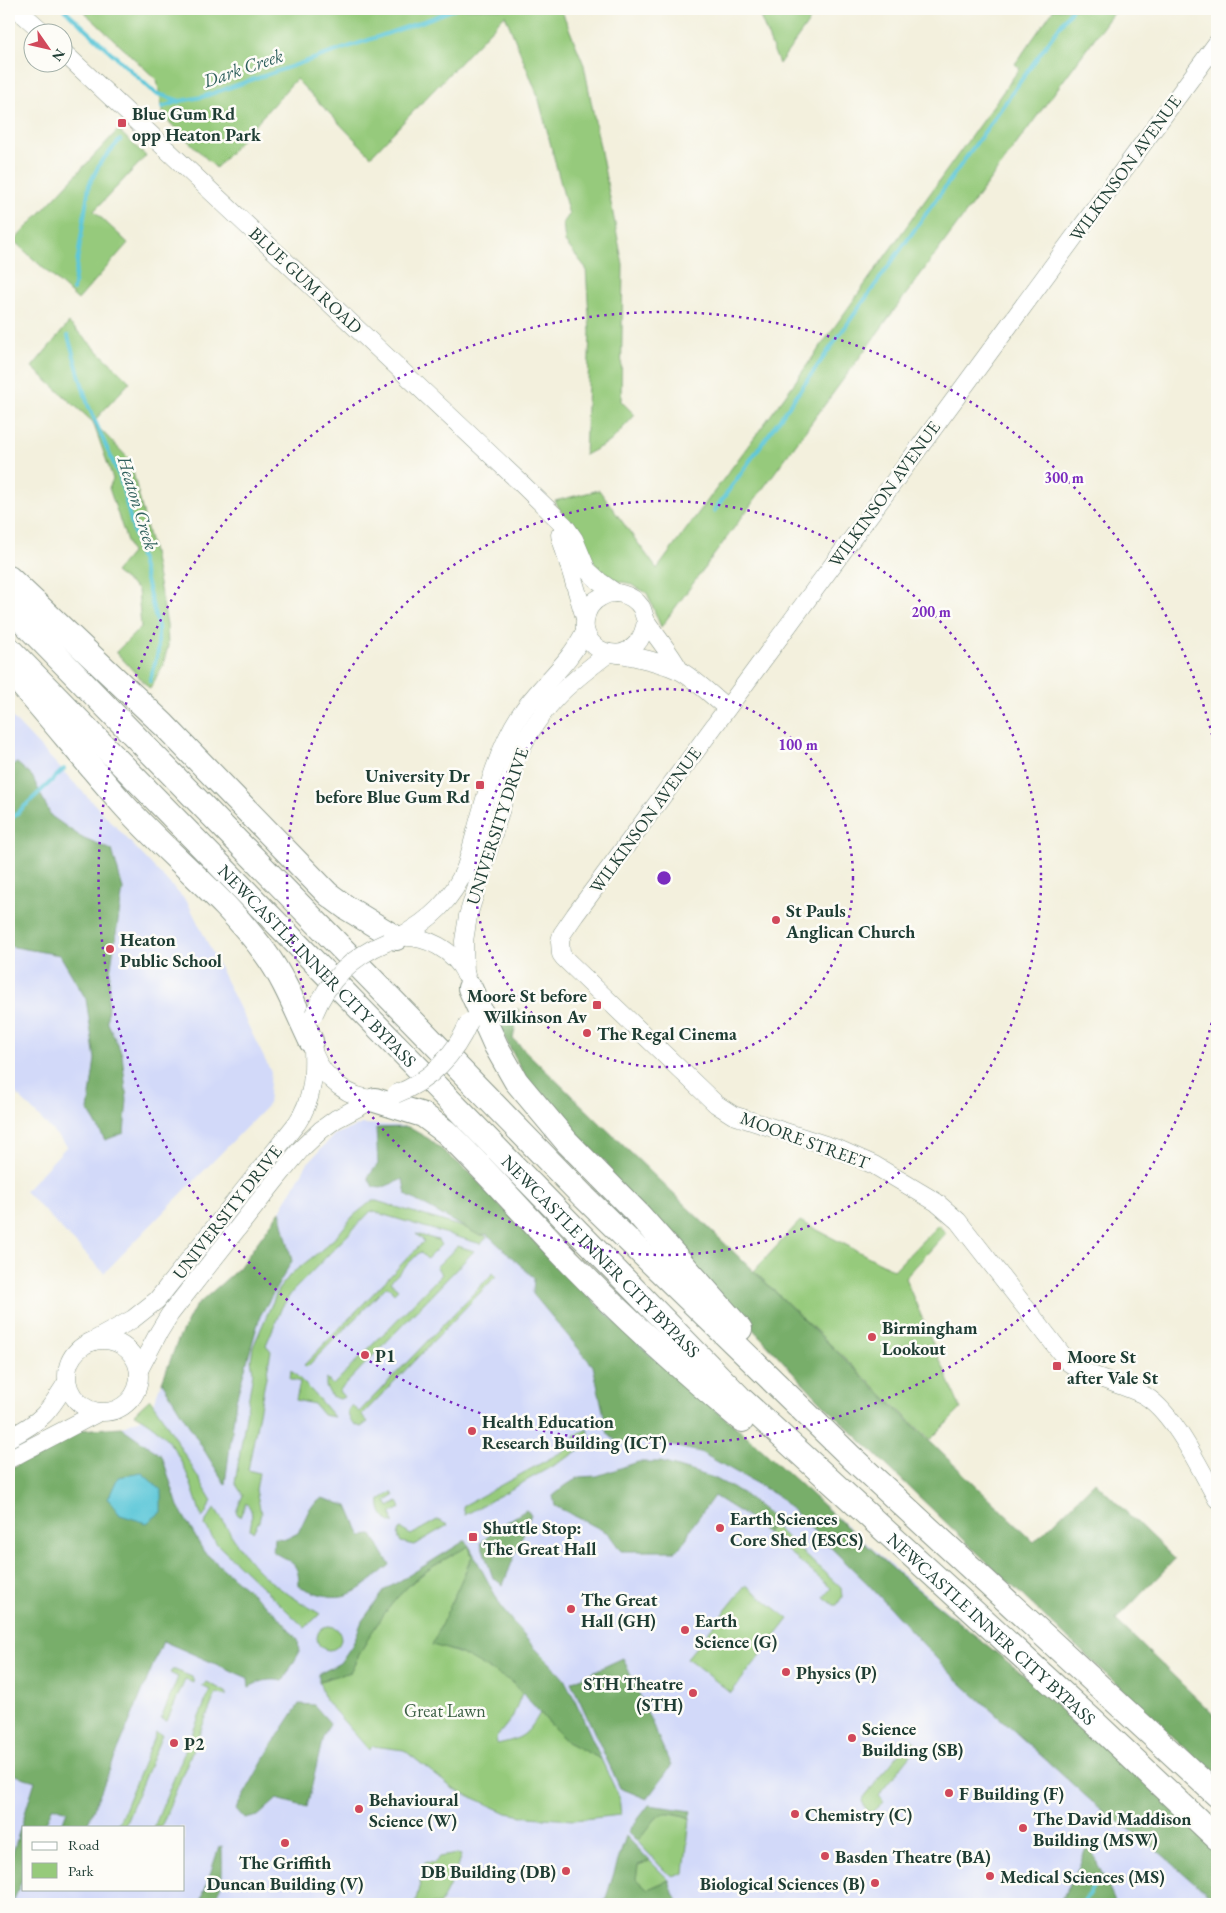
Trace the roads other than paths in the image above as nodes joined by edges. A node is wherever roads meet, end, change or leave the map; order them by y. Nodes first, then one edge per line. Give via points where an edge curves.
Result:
1 (18, 9) edge
2 (32, 22) edge
3 (1217, 43) edge
4 (72, 60) edge
5 (548, 510) junction
6 (9, 578) edge
7 (616, 593) junction
8 (9, 607) edge
9 (646, 622) junction
10 (585, 625) junction
11 (9, 649) edge
12 (614, 653) junction
13 (9, 670) edge
14 (680, 671) junction
15 (727, 708) junction
16 (394, 939) junction
17 (560, 949) joint
18 (468, 981) junction
19 (312, 1045) junction
20 (381, 1098) junction
21 (91, 1342) junction
22 (139, 1370) junction
23 (67, 1382) junction
24 (98, 1412) junction
25 (9, 1438) edge
26 (851, 1457) junction
27 (9, 1459) edge
28 (1217, 1499) edge
29 (918, 1562) junction
30 (1217, 1795) edge
31 (1217, 1838) edge

1 - 2 main road
3 - 15 main road, WILKINSON AVENUE
4 - 5 main road, BLUE GUM ROAD
5 - 7 main road, BLUE GUM ROAD via 574,539 587,570
5 - 10 main road, BLUE GUM ROAD via 563,543
6 - 16 highway via 164,725 328,894
7 - 9 main road, BLUE GUM ROAD via 627,595 636,602
7 - 10 main road via 595,600 588,608
8 - 26 highway, NEWCASTLE INNER CITY BYPASS via 584,1197
9 - 12 main road via 638,643 629,650
9 - 14 main road, BLUE GUM ROAD
10 - 12 main road, BLUE GUM ROAD via 596,648
10 - 16 main road, UNIVERSITY DRIVE via 570,658 529,702 511,730 498,760 458,884 424,923
11 - 29 highway, NEWCASTLE INNER CITY BYPASS via 740,1398
12 - 14 main road, BLUE GUM ROAD
12 - 18 main road, UNIVERSITY DRIVE via 561,690 529,732 517,756 468,916 464,941
13 - 19 highway via 122,803 238,919 266,955
14 - 15 main road, BLUE GUM ROAD
15 - 17 main road, WILKINSON AVENUE via 570,922 562,934
16 - 18 main road via 418,938 443,948 455,958
16 - 19 main road, bridge via 364,952 343,969 326,990 314,1014
17 - 28 main road, MOORE STREET via 570,965 716,1104 734,1114 856,1156 936,1202 958,1221 1068,1362 1144,1395 1169,1417
18 - 20 main road, bridge via 472,1007 469,1022 458,1044 426,1079
18 - 26 highway via 496,1046 516,1081 567,1142 640,1216 799,1391
19 - 20 main road via 322,1069 340,1087 356,1095
19 - 21 main road, UNIVERSITY DRIVE via 314,1075 310,1101 288,1135 157,1300 133,1319
20 - 22 main road, UNIVERSITY DRIVE via 336,1119 301,1149 173,1310
20 - 29 highway via 423,1115 442,1128 572,1264 702,1387
21 - 22 main road via 107,1340 122,1345 136,1360
21 - 23 main road via 72,1358
22 - 24 main road via 137,1390 131,1400 112,1412
23 - 24 main road via 80,1405
23 - 25 main road via 42,1418
24 - 27 main road
26 - 30 highway, NEWCASTLE INNER CITY BYPASS
29 - 31 highway, NEWCASTLE INNER CITY BYPASS

